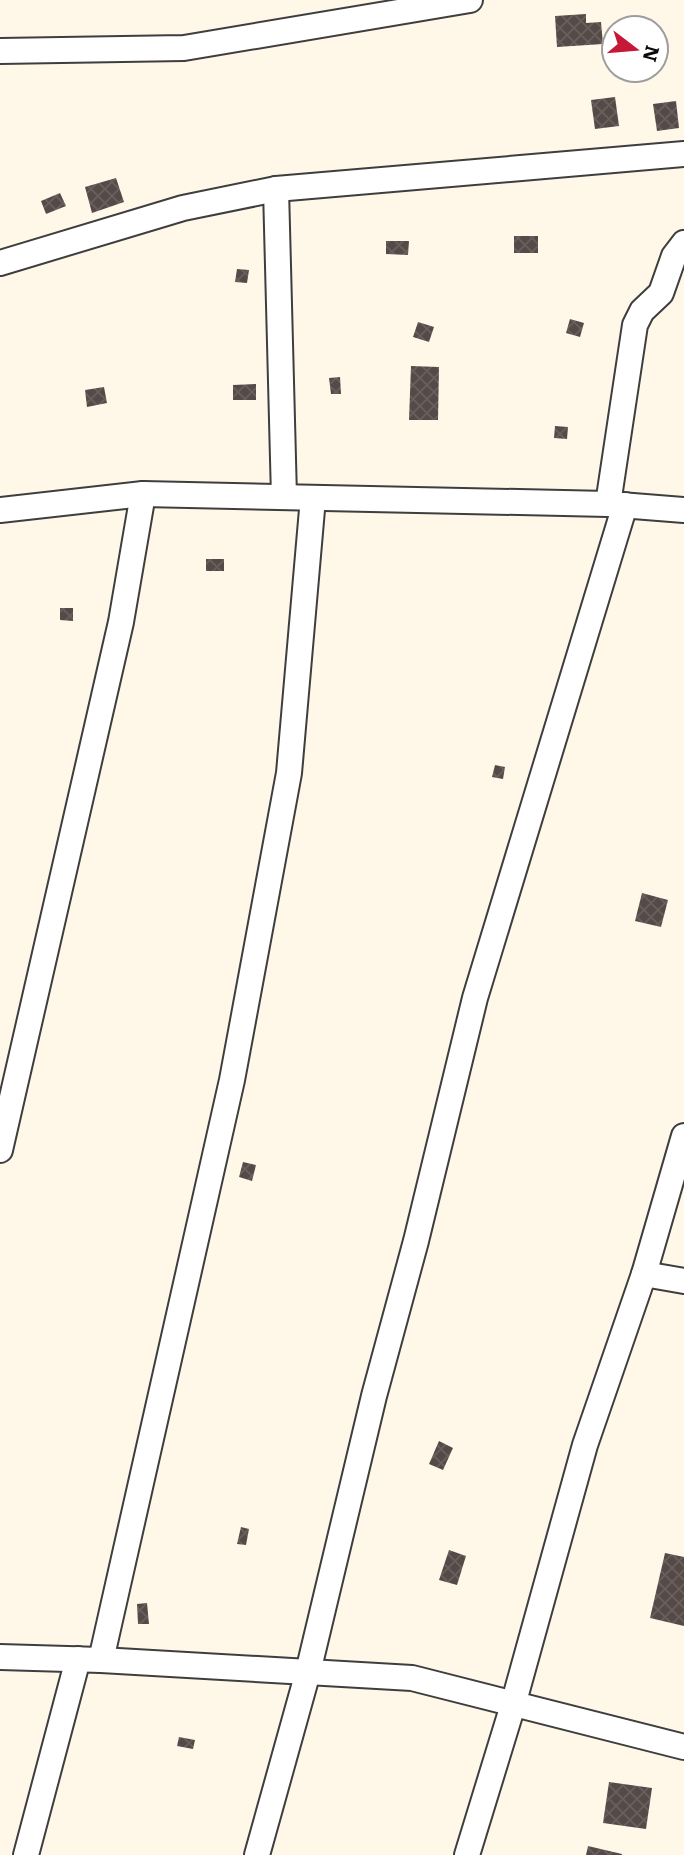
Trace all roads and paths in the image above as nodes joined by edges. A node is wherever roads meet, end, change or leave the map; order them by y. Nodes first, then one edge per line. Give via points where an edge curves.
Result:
1 (470, 0) edge
2 (0, 51) edge
3 (684, 153) edge
4 (276, 189) junction
5 (684, 243) edge
6 (0, 263) edge
7 (143, 494) junction
8 (284, 497) junction
9 (313, 498) junction
10 (617, 505) junction
11 (0, 510) edge
12 (684, 510) edge
13 (684, 1136) edge
14 (0, 1150) edge
15 (645, 1275) junction
16 (684, 1281) edge
17 (0, 1657) edge
18 (90, 1659) junction
19 (308, 1672) junction
20 (513, 1705) junction
21 (684, 1747) edge
22 (26, 1855) edge
23 (257, 1855) edge
24 (467, 1855) edge

1 - 2 street via 184,48
3 - 4 street
4 - 6 street via 183,208
4 - 8 street
5 - 10 street via 674,256 661,293 635,325
7 - 8 street
7 - 11 street
7 - 14 street via 121,622
8 - 9 street
9 - 10 street
9 - 18 street via 289,773 232,1080
10 - 12 street
10 - 19 street via 475,998
13 - 15 street
15 - 16 street
15 - 20 street via 586,1445
17 - 18 street
18 - 19 street
18 - 22 street
19 - 20 street via 412,1678
19 - 23 street
20 - 21 street
20 - 24 street

